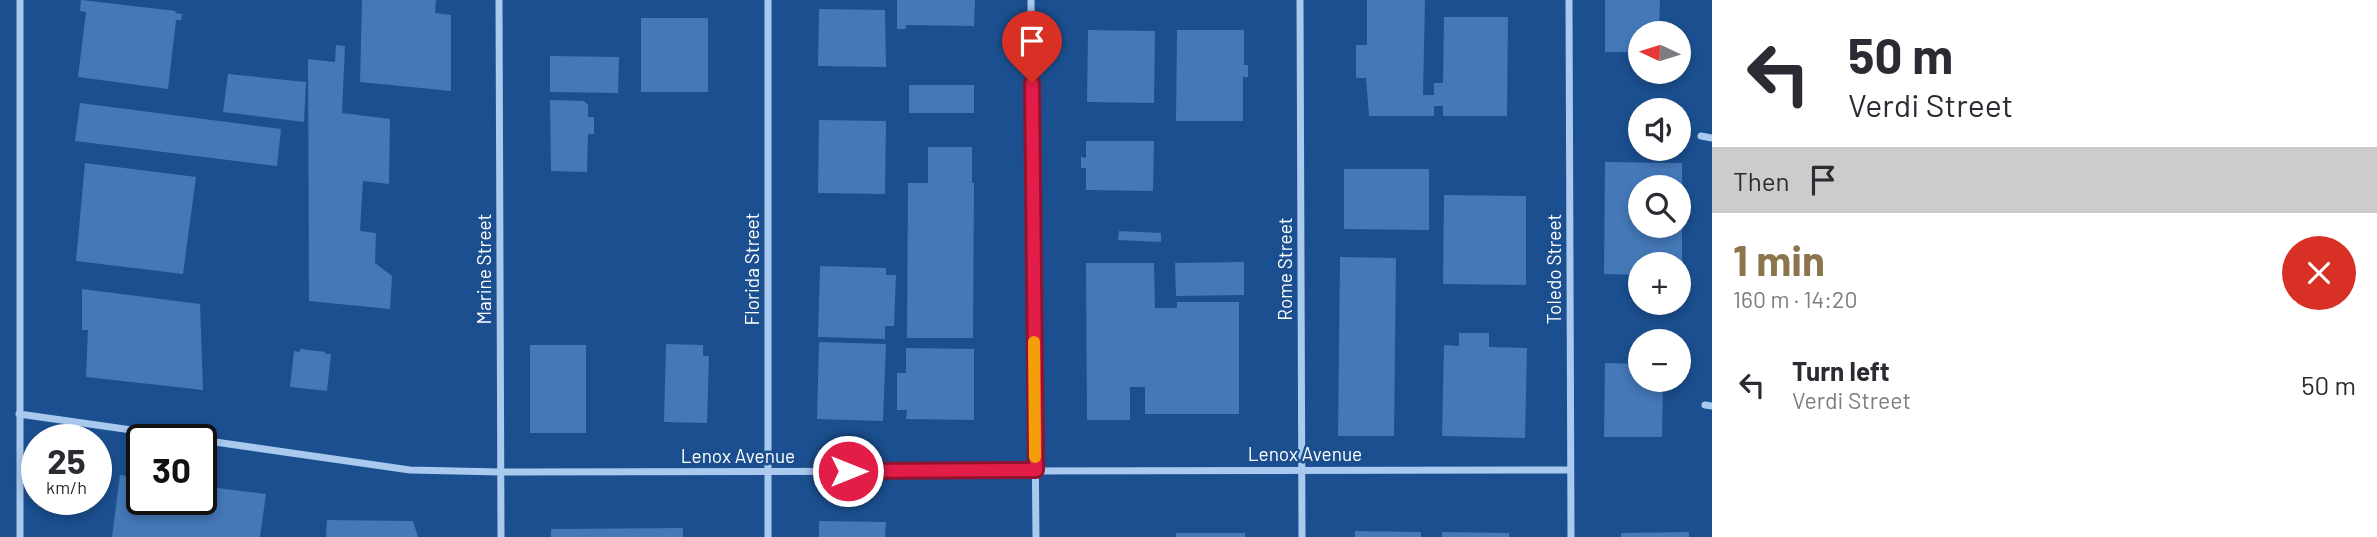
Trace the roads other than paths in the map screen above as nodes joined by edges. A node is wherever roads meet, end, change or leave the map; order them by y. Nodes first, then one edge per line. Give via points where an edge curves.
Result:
1 (20, 0) edge
2 (499, 0) edge
3 (768, 0) edge
4 (1031, 0) edge
5 (1300, 0) edge
6 (1569, 0) edge
7 (1701, 136) dead end
8 (1712, 138) edge
9 (19, 414) junction
10 (126, 429) edge
11 (217, 442) edge
12 (1036, 470) junction
13 (1302, 470) junction
14 (1570, 470) junction
15 (768, 471) junction
16 (501, 472) junction
17 (20, 537) edge
18 (501, 537) edge
19 (768, 537) edge
20 (1036, 537) edge
21 (1302, 537) edge
22 (1571, 537) edge

1 - 9 street
2 - 16 street, Marine Street
3 - 15 street, Florida Street
4 - 12 street
5 - 13 street, Rome Street
6 - 14 street, Toledo Street
7 - 8 street
9 - 10 street
9 - 17 street
11 - 16 street, Lenox Avenue via 410,470
12 - 13 street, Lenox Avenue
12 - 15 street, Lenox Avenue
12 - 20 street
13 - 14 street, Lenox Avenue
13 - 21 street, Rome Street
14 - 22 street, Toledo Street
15 - 16 street, Lenox Avenue
15 - 19 street, Florida Street
16 - 18 street, Marine Street

